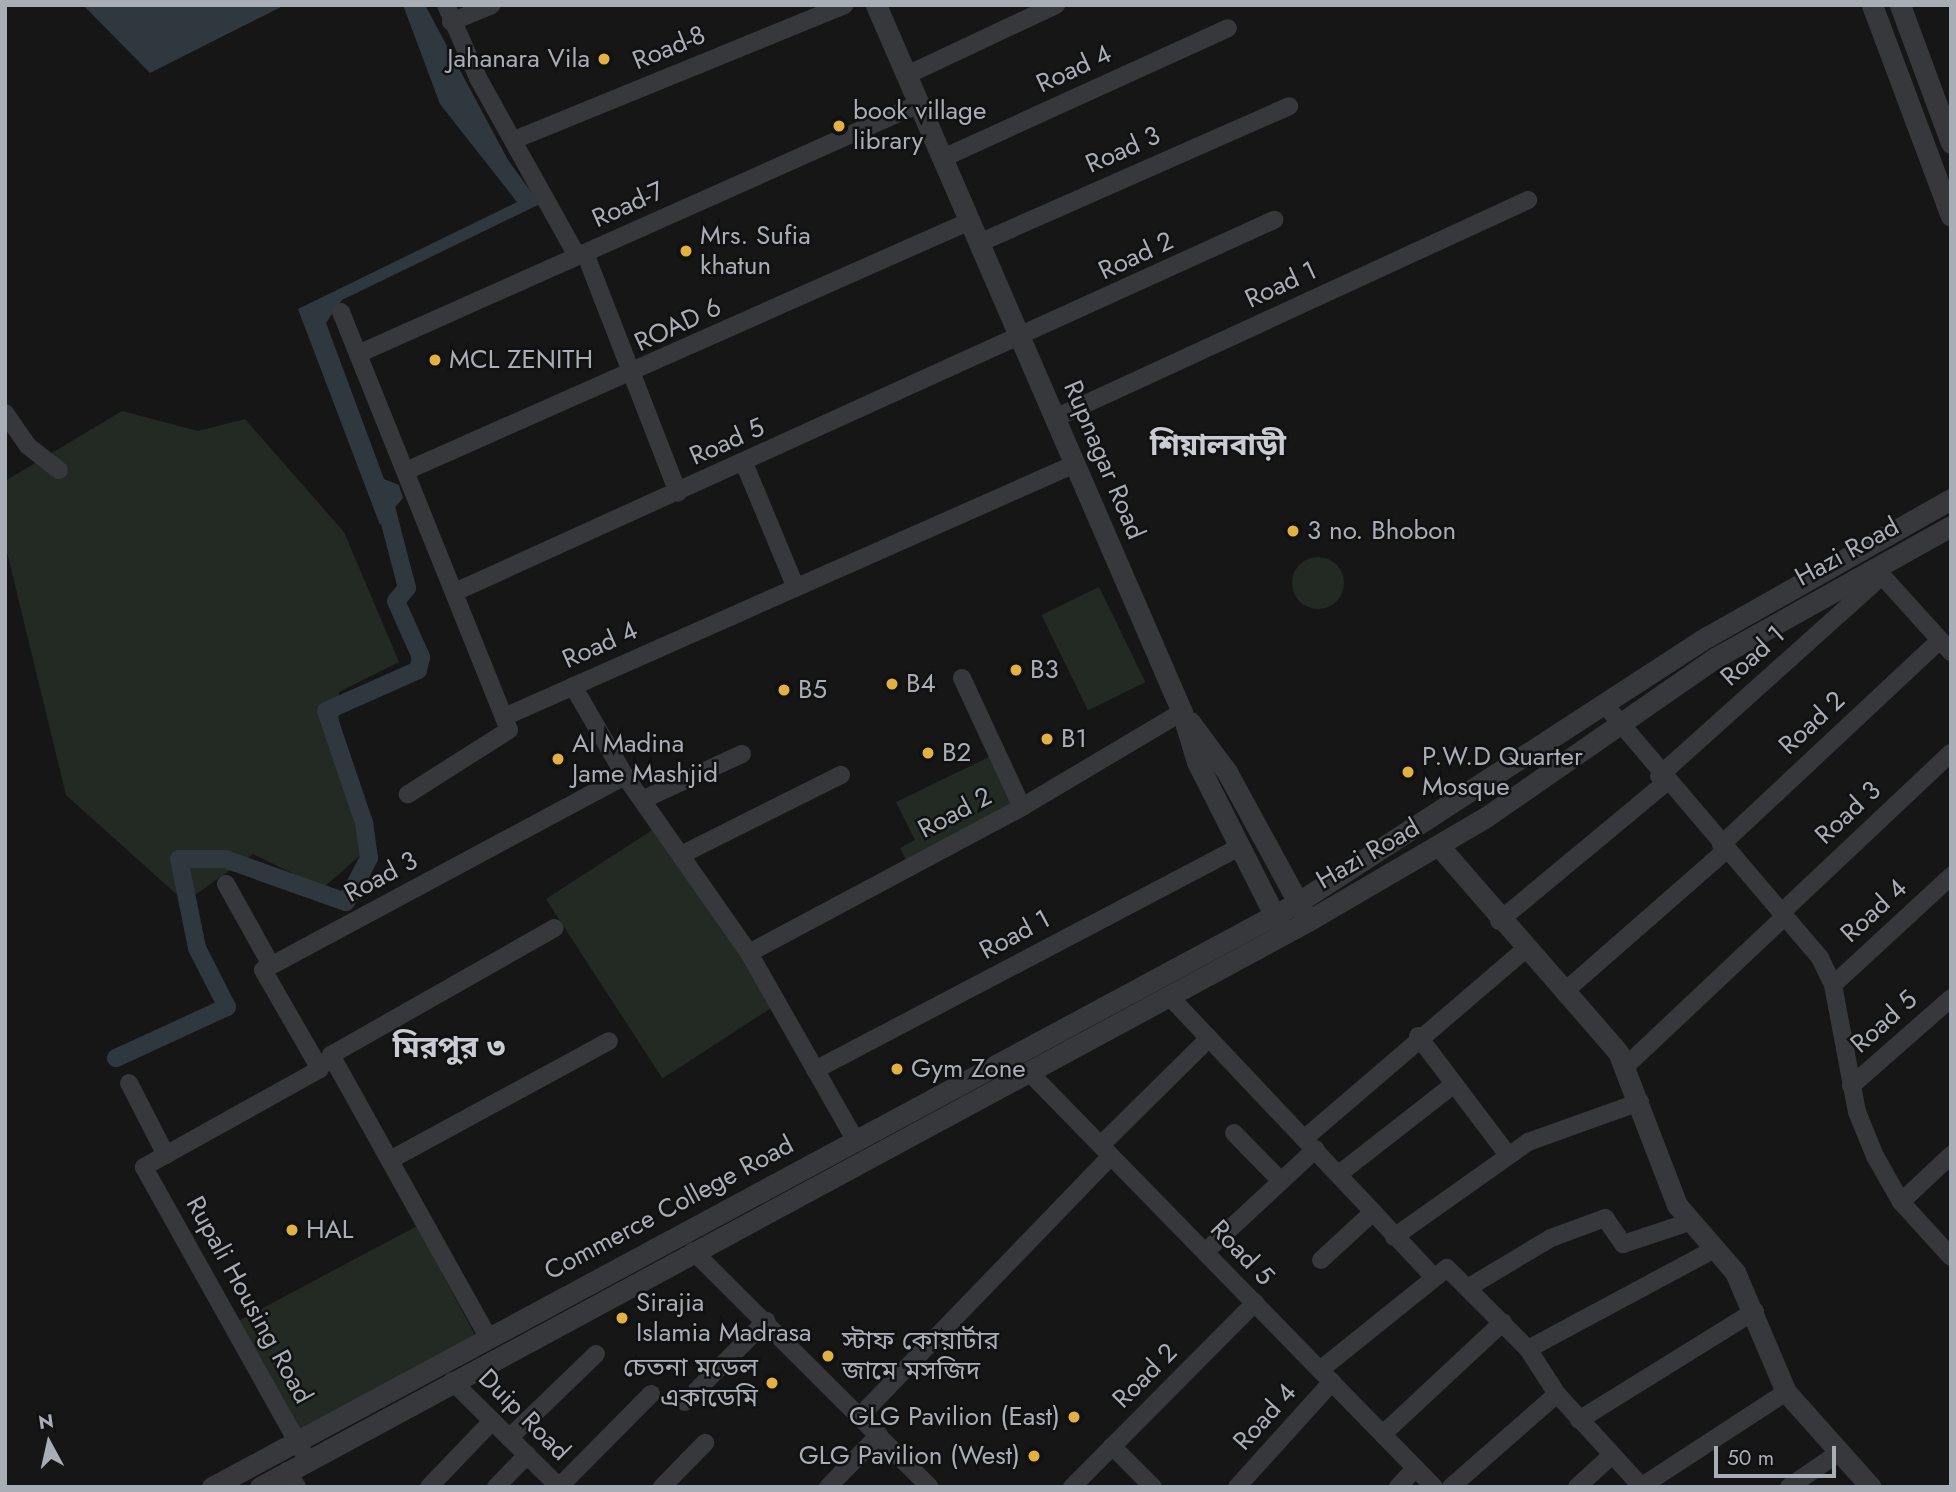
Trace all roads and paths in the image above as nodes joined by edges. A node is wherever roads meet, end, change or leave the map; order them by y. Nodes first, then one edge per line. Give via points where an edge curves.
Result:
1 (492, 5) edge
2 (844, 5) edge
3 (876, 5) edge
4 (1056, 5) edge
5 (1872, 5) edge
6 (1900, 5) edge
7 (449, 14) edge
8 (1228, 28) dead end
9 (906, 75) junction
10 (1942, 95) edge
11 (919, 104) junction
12 (1289, 106) dead end
13 (514, 140) junction
14 (1951, 144) edge
15 (943, 158) junction
16 (1528, 200) dead end
17 (1951, 216) edge
18 (1273, 220) dead end
19 (970, 221) junction
20 (979, 243) junction
21 (581, 255) junction
22 (341, 312) dead end
23 (1021, 339) junction
24 (358, 354) junction
25 (632, 375) junction
26 (5, 413) edge
27 (1055, 418) junction
28 (744, 463) junction
29 (1075, 464) junction
30 (59, 470) dead end
31 (406, 471) junction
32 (678, 493) junction
33 (1951, 499) edge
34 (1951, 526) edge
35 (1878, 572) junction
36 (796, 588) junction
37 (455, 592) junction
38 (1945, 646) edge
39 (962, 678) dead end
40 (573, 686) junction
41 (1605, 705) junction
42 (1182, 712) junction
43 (504, 717) junction
44 (1620, 725) junction
45 (1951, 753) edge
46 (742, 754) dead end
47 (841, 775) dead end
48 (625, 776) junction
49 (1662, 779) junction
50 (408, 794) dead end
51 (642, 800) junction
52 (1022, 807) junction
53 (1439, 846) junction
54 (1239, 847) junction
55 (1723, 848) junction
56 (681, 855) junction
57 (1951, 876) edge
58 (226, 884) dead end
59 (1303, 912) junction
60 (1784, 914) junction
61 (1499, 921) junction
62 (1280, 925) junction
63 (555, 928) dead end
64 (1524, 950) junction
65 (749, 953) junction
66 (271, 965) junction
67 (1833, 985) junction
68 (1163, 990) junction
69 (1564, 992) junction
70 (1951, 998) edge
71 (1418, 1036) junction
72 (1209, 1038) junction
73 (609, 1041) dead end
74 (1626, 1066) junction
75 (815, 1070) junction
76 (1031, 1074) junction
77 (129, 1083) dead end
78 (1454, 1084) junction
79 (1852, 1086) junction
80 (1640, 1102) junction
81 (1234, 1133) dead end
82 (856, 1141) junction
83 (1310, 1144) junction
84 (1106, 1150) junction
85 (166, 1155) junction
86 (1508, 1155) junction
87 (1951, 1155) edge
88 (390, 1160) junction
89 (868, 1160) joint
90 (1339, 1174) junction
91 (1281, 1181) junction
92 (1901, 1202) junction
93 (1373, 1212) junction
94 (1692, 1221) junction
95 (1394, 1237) junction
96 (1716, 1248) junction
97 (693, 1251) junction
98 (1205, 1252) junction
99 (1951, 1257) edge
100 (1321, 1260) dead end
101 (1432, 1275) junction
102 (1469, 1287) junction
103 (1255, 1303) junction
104 (1755, 1311) junction
105 (766, 1321) junction
106 (1503, 1322) junction
107 (488, 1337) junction
108 (1528, 1349) junction
109 (596, 1354) dead end
110 (1326, 1376) junction
111 (452, 1381) junction
112 (1786, 1392) junction
113 (651, 1394) dead end
114 (1557, 1394) junction
115 (685, 1402) dead end
116 (860, 1416) junction
117 (1579, 1420) junction
118 (492, 1421) junction
119 (1383, 1434) junction
120 (879, 1435) junction
121 (509, 1438) junction
122 (296, 1439) junction
123 (705, 1443) dead end
124 (1112, 1446) junction
125 (276, 1451) junction
126 (1840, 1452) junction
127 (527, 1455) junction
128 (1611, 1456) junction
129 (308, 1460) junction
130 (1416, 1468) junction
131 (292, 1479) edge
132 (1642, 1486) edge
133 (212, 1487) edge
134 (260, 1487) edge
135 (429, 1487) edge
136 (496, 1487) edge
137 (559, 1487) edge
138 (662, 1487) edge
139 (828, 1487) edge
140 (930, 1487) edge
141 (1072, 1487) edge
142 (1153, 1487) edge
143 (1237, 1487) edge
144 (1398, 1487) edge
145 (1434, 1487) edge
146 (1451, 1487) edge
147 (1577, 1487) edge
148 (1789, 1487) edge
149 (1871, 1487) edge

1 - 7 street
2 - 13 street, Road-8
3 - 9 street, Rupnagar Road
4 - 9 street
5 - 17 street
6 - 10 street
7 - 13 street, Road-7
8 - 15 street, Road 4
9 - 11 street, Rupnagar Road
10 - 14 street
11 - 15 street, Rupnagar Road
11 - 21 street, Road-7
12 - 20 street, Road 3
13 - 21 street, Road-7
15 - 19 street, Rupnagar Road
16 - 27 street, Road 1
18 - 23 street, Road 2
19 - 20 street, Rupnagar Road
19 - 25 street, ROAD 6
20 - 23 street, Rupnagar Road
21 - 24 street, Road-7
21 - 25 street, Road-7
22 - 24 street
23 - 27 street, Rupnagar Road
23 - 28 street, Road 5
24 - 31 street
25 - 31 street, ROAD 6
25 - 32 street, Road-7
26 - 30 street via 28,446
27 - 29 street, Rupnagar Road
28 - 32 street, Road 5
28 - 36 street
29 - 36 street, Road 4
29 - 42 street, Rupnagar Road
31 - 37 street
32 - 37 street, Road 5
33 - 41 street, Hazi Road via 1707,636
34 - 35 street, Hazi Road
35 - 38 street
35 - 44 street, Hazi Road via 1715,658
35 - 49 street, Road 1
36 - 40 street, Road 4
37 - 43 street
38 - 55 street, Road 2
39 - 52 street
40 - 43 street, Road 4
40 - 48 street
41 - 44 street
41 - 59 street, Hazi Road
42 - 52 street, Road 2
42 - 54 street, Rupnagar Road via 1197,762
42 - 59 street via 1227,772
43 - 50 street via 509,730
44 - 49 street
44 - 53 street, Hazi Road
45 - 60 street, Road 3
46 - 51 street
47 - 56 street
48 - 51 street
48 - 66 street, Road 3
49 - 55 street
49 - 61 street, Road 1
51 - 56 street
52 - 65 street, Road 2
53 - 59 street, Hazi Road
53 - 61 street
54 - 62 street, Rupnagar Road
54 - 75 street, Road 1
55 - 60 street
55 - 69 street, Road 2
56 - 65 street
57 - 67 street, Road 4
58 - 66 street
59 - 62 street, Hazi Road
60 - 67 street
60 - 74 street, Road 3
61 - 64 street
62 - 68 street, Hazi Road
63 - 88 street via 331,1055
64 - 69 street
64 - 71 street
65 - 75 street
66 - 85 street via 263,970 320,1069
67 - 79 street
68 - 72 street
68 - 76 street, Hazi Road
68 - 82 street, Commerce College Road
69 - 74 street
70 - 79 street, Road 5
71 - 78 street
71 - 83 street
72 - 83 street
72 - 84 street
73 - 88 street
74 - 80 street
75 - 82 street
76 - 84 street, Road 5
76 - 89 street, Hazi Road
77 - 85 street
78 - 86 street
78 - 90 street
79 - 92 street via 1875,1156
80 - 86 street via 1564,1124
80 - 94 street via 1677,1205
81 - 91 street
82 - 107 street, Commerce College Road
83 - 90 street
83 - 91 street
84 - 98 street, Road 5
84 - 116 street
85 - 122 street, Rupali Housing Road via 144,1167
86 - 95 street
87 - 92 street
88 - 107 street
89 - 97 street, Commerce College Road
90 - 93 street
91 - 98 street
92 - 99 street
93 - 95 street
93 - 100 street
94 - 96 street
94 - 102 street via 1623,1244 1605,1217 1551,1238
95 - 101 street
96 - 104 street
96 - 108 street
97 - 105 street
97 - 111 street, Commerce College Road
98 - 103 street, Road 5
101 - 102 street via 1447,1268
101 - 110 street, Road 4
102 - 106 street
103 - 110 street, Road 5
103 - 124 street, Road 2
104 - 112 street
104 - 117 street
105 - 115 street
105 - 116 street
106 - 108 street
106 - 119 street
107 - 122 street, Commerce College Road
108 - 114 street
109 - 121 street
110 - 119 street, Road 5
110 - 143 street, Road 4
111 - 118 street, Duip Road
111 - 129 street, Commerce College Road
112 - 126 street
112 - 132 street
113 - 137 street
114 - 117 street
114 - 146 street
116 - 120 street
117 - 128 street
118 - 121 street, Duip Road
118 - 135 street
119 - 130 street, Road 5
120 - 139 street
120 - 140 street
121 - 127 street, Duip Road
122 - 125 street, Commerce College Road
122 - 129 street, Rupali Housing Road
123 - 138 street
124 - 141 street, Road 2
124 - 142 street
125 - 131 street
125 - 133 street, Commerce College Road
126 - 148 street
126 - 149 street
127 - 136 street
127 - 137 street, Duip Road
128 - 132 street
128 - 147 street
129 - 131 street, Commerce College Road
130 - 144 street
130 - 145 street, Road 5
131 - 134 street, Commerce College Road

